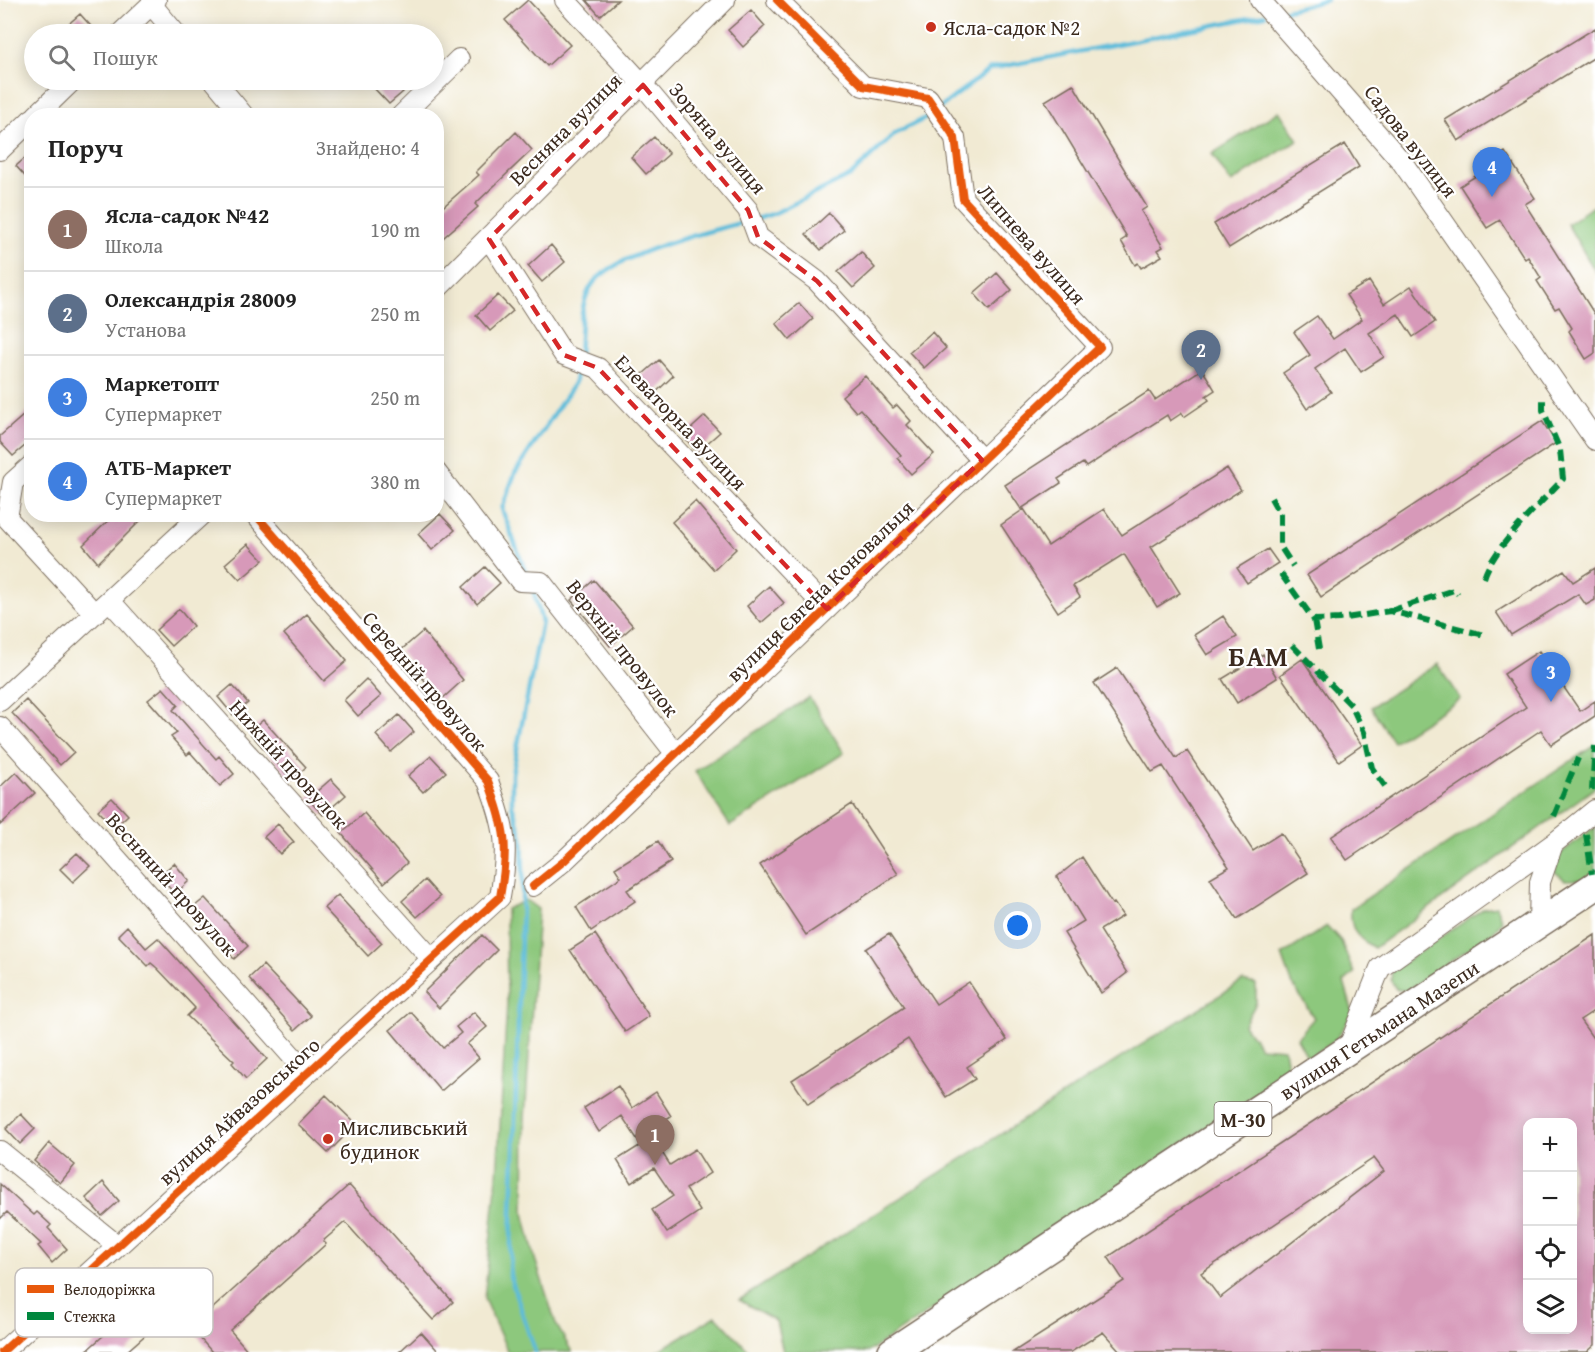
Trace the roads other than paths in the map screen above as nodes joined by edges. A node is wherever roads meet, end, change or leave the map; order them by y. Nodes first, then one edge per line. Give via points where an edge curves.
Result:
1 (565, 0) edge
2 (725, 0) edge
3 (777, 0) edge
4 (1260, 0) edge
5 (153, 2) edge
6 (130, 24) edge
7 (169, 24) edge
8 (459, 59) dead end
9 (444, 74) edge
10 (643, 85) junction
11 (63, 90) edge
12 (222, 90) edge
13 (427, 90) edge
14 (44, 108) edge
15 (237, 108) edge
16 (409, 108) edge
17 (24, 127) edge
18 (0, 150) edge
19 (489, 239) junction
20 (444, 282) edge
21 (1100, 347) joint
22 (1595, 440) edge
23 (982, 460) junction
24 (24, 472) edge
25 (444, 482) edge
26 (194, 522) edge
27 (262, 522) edge
28 (110, 601) junction
29 (827, 609) junction
30 (94, 614) junction
31 (0, 701) edge
32 (0, 728) edge
33 (676, 754) junction
34 (1595, 810) edge
35 (1553, 844) junction
36 (533, 886) dead end
37 (1595, 886) edge
38 (500, 897) joint
39 (1539, 923) junction
40 (432, 959) junction
41 (1348, 1049) junction
42 (307, 1073) junction
43 (0, 1151) edge
44 (118, 1246) junction
45 (94, 1268) edge
46 (18, 1337) edge
47 (2, 1352) edge
48 (892, 1352) edge

1 - 10 street, Зоряна вулиця
2 - 10 street, Весняна вулиця
3 - 21 street, Липнева вулиця via 862,86 928,98 955,138 963,199
4 - 22 street, Садова вулиця via 1402,162
5 - 6 street
5 - 7 street
8 - 9 street
10 - 19 street, Весняна вулиця
10 - 23 street, Зоряна вулиця via 748,210 758,237 817,281
11 - 14 street
12 - 15 street
13 - 16 street
17 - 18 street
19 - 20 street, Весняна вулиця
19 - 29 street, Елеваторна вулиця via 564,355 598,368
21 - 23 street, вулиця Євгена Коновальця
23 - 29 street, вулиця Євгена Коновальця
24 - 30 street via 13,482 7,518
25 - 33 street, Верхній провулок via 520,581 541,582
26 - 28 street
27 - 38 street, Середній провулок via 488,781 503,820 506,863
28 - 30 street
28 - 40 street, Нижній провулок
29 - 33 street, вулиця Євгена Коновальця
30 - 31 street
32 - 42 street, Весняний провулок
33 - 36 street, вулиця Євгена Коновальця
34 - 35 street
35 - 39 street via 1540,882
35 - 41 street via 1380,968
37 - 39 highway, вулиця Гетьмана Мазепи / М-30
38 - 40 street, вулиця Айвазовського
39 - 41 highway, вулиця Гетьмана Мазепи / М-30
40 - 42 street, вулиця Айвазовського
41 - 48 highway, вулиця Гетьмана Мазепи / М-30
42 - 44 street, вулиця Айвазовського
43 - 44 street
44 - 45 street, вулиця Айвазовського
46 - 47 street, вулиця Айвазовського

